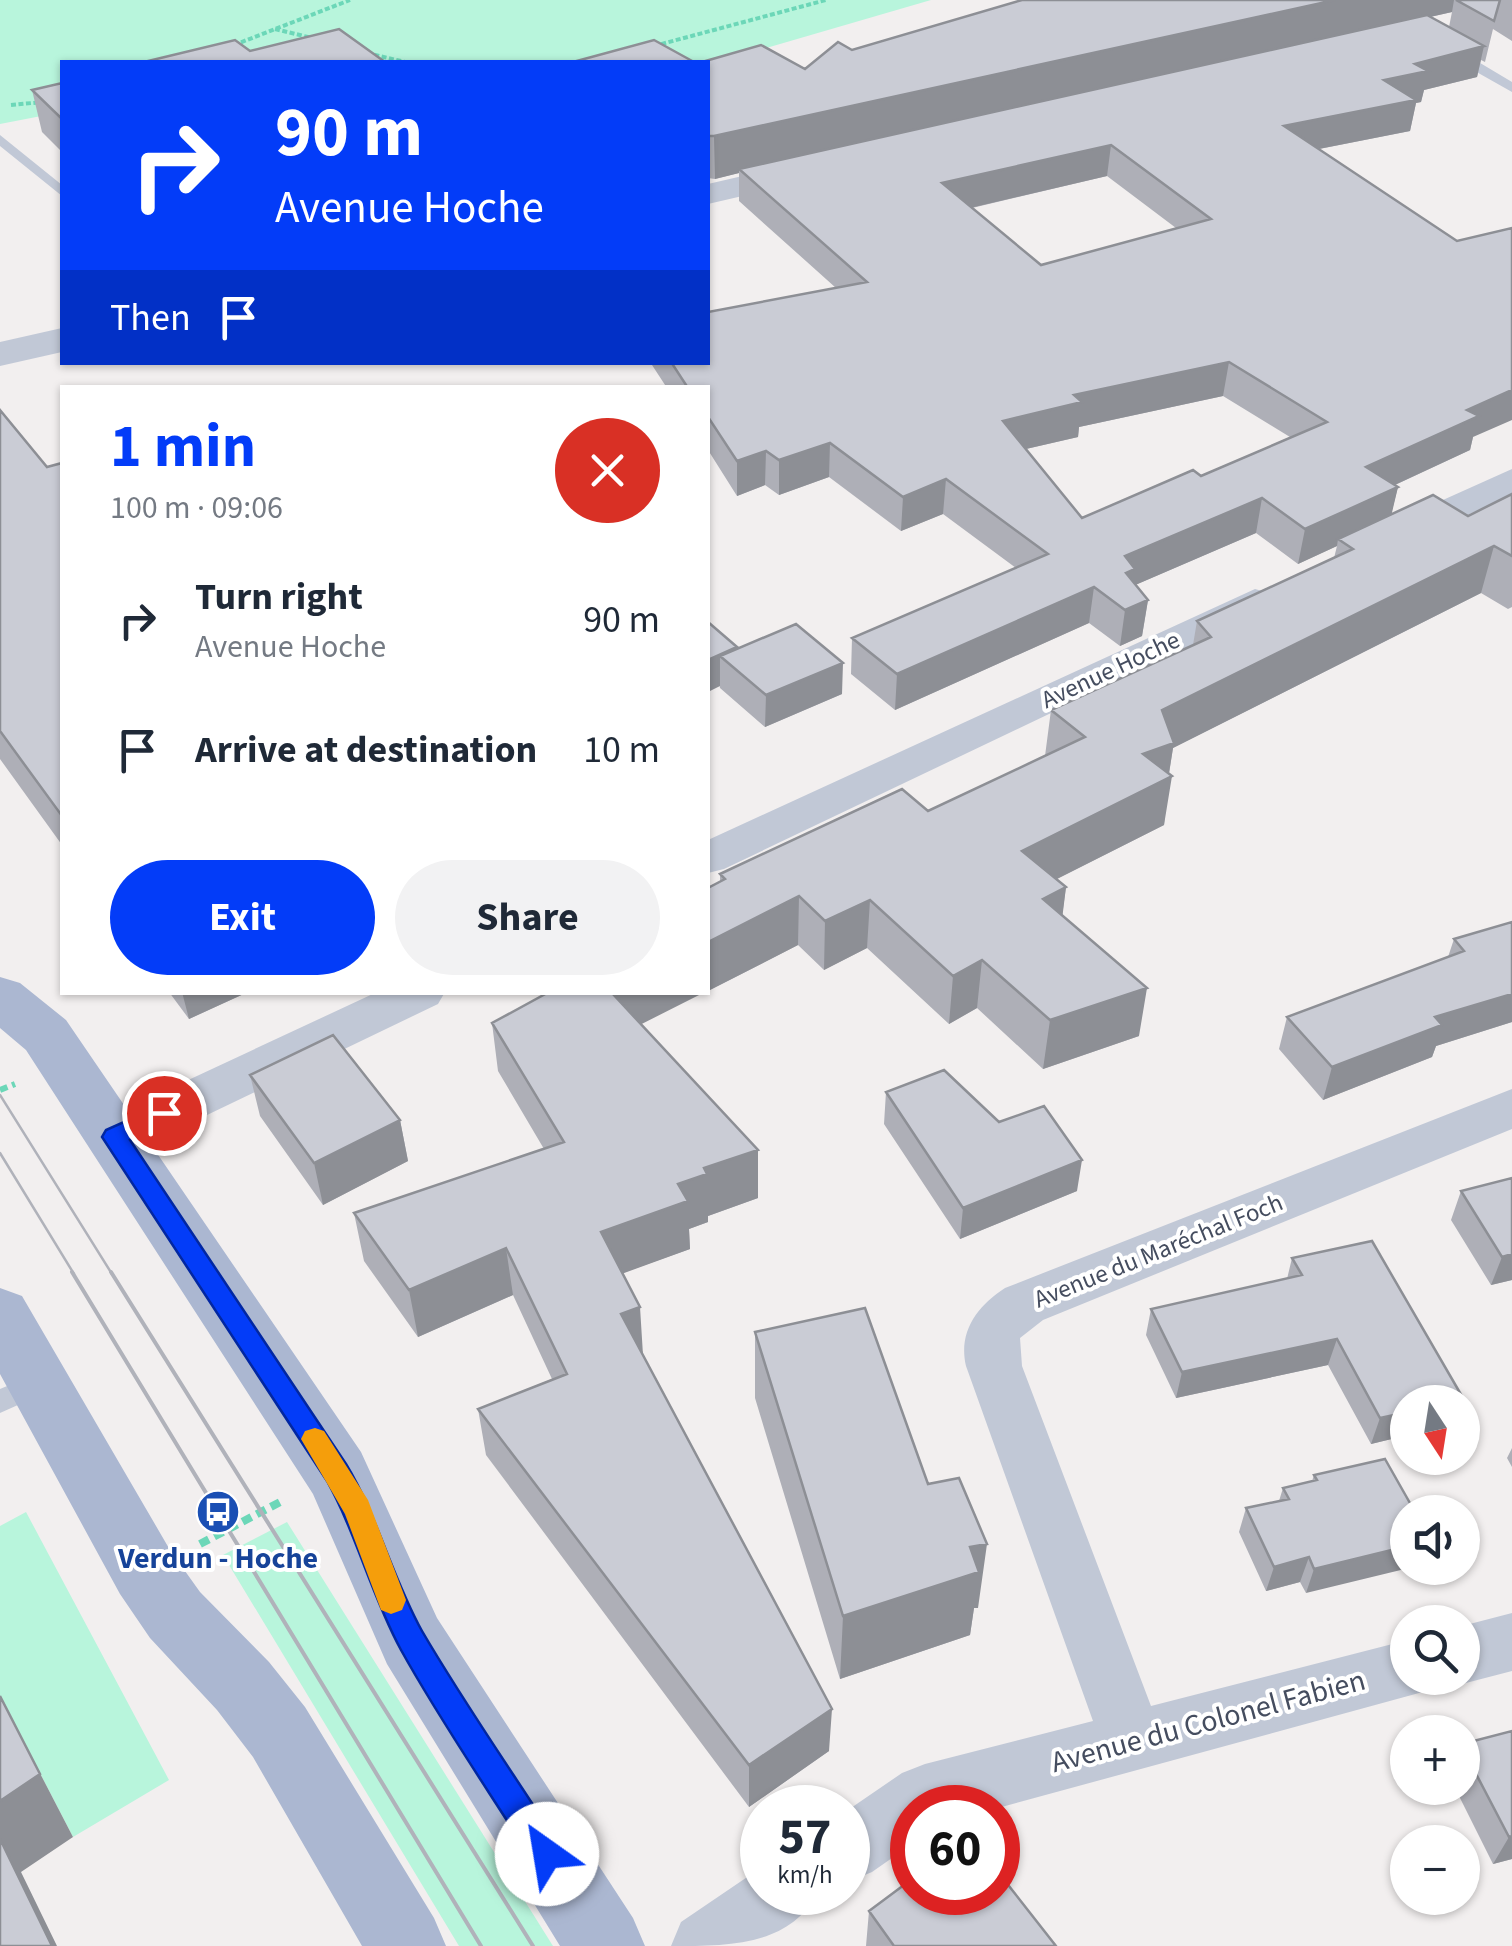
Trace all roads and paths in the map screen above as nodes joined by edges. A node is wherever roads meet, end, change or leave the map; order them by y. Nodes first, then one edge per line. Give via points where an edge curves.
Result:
1 (350, 0) edge
2 (826, 0) edge
3 (275, 29) junction
4 (1445, 33) edge
5 (312, 38) edge
6 (645, 48) edge
7 (220, 50) edge
8 (368, 53) edge
9 (397, 60) edge
10 (1512, 88) edge
11 (47, 101) edge
12 (3, 105) dead end
13 (0, 139) edge
14 (842, 163) edge
15 (60, 190) edge
16 (710, 194) edge
17 (60, 340) edge
18 (0, 354) edge
19 (1512, 480) edge
20 (1369, 547) edge
21 (1298, 581) edge
22 (710, 857) edge
23 (415, 995) edge
24 (0, 997) edge
25 (1512, 1108) edge
26 (114, 1137) junction
27 (0, 1314) edge
28 (20, 1392) edge
29 (336, 1472) junction
30 (145, 1572) junction
31 (1512, 1642) edge
32 (1480, 1650) edge
33 (1390, 1674) edge
34 (1132, 1740) junction
35 (870, 1834) edge
36 (750, 1915) edge
37 (406, 1946) edge
38 (605, 1946) edge
39 (705, 1946) edge

1 - 3 path
2 - 6 path
3 - 5 path
3 - 7 path
4 - 10 lane
8 - 9 path
11 - 12 path
13 - 15 lane
14 - 16 street
17 - 18 street
19 - 20 street
21 - 22 street, Avenue Hoche
23 - 26 street
24 - 26 main road via 46,1035
25 - 34 street, Avenue du Maréchal Foch via 1024,1304 992,1332 994,1366
26 - 29 main road
27 - 28 main road
28 - 30 main road
29 - 30 path
29 - 38 main road via 358,1508 412,1641
30 - 37 main road via 280,1732
31 - 32 street
33 - 34 street, Avenue du Colonel Fabien
34 - 35 street, Avenue du Colonel Fabien via 925,1796
36 - 39 street

